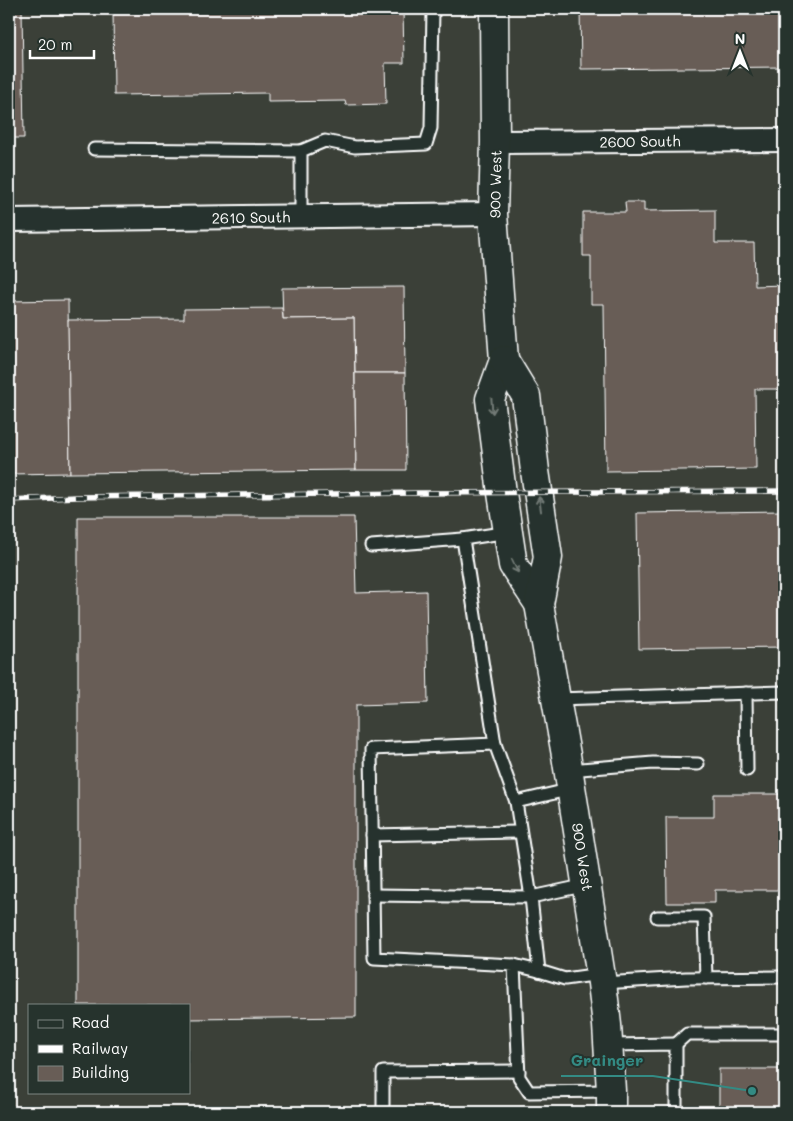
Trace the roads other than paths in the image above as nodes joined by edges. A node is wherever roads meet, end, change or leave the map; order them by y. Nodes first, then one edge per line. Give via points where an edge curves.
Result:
1 (433, 9) edge
2 (494, 9) edge
3 (784, 140) edge
4 (495, 142) junction
5 (94, 149) dead end
6 (301, 151) junction
7 (493, 214) junction
8 (301, 216) junction
9 (9, 220) edge
10 (504, 360) junction
11 (508, 532) junction
12 (462, 539) junction
13 (371, 546) dead end
14 (539, 604) junction
15 (784, 692) edge
16 (746, 693) junction
17 (556, 699) junction
18 (495, 744) junction
19 (698, 764) dead end
20 (747, 770) dead end
21 (570, 779) junction
22 (516, 802) junction
23 (520, 832) junction
24 (372, 835) junction
25 (587, 885) junction
26 (373, 895) junction
27 (530, 897) junction
28 (657, 917) dead end
29 (514, 965) junction
30 (539, 971) junction
31 (784, 977) edge
32 (602, 978) junction
33 (706, 978) junction
34 (784, 1034) edge
35 (676, 1044) junction
36 (609, 1045) junction
37 (519, 1071) junction
38 (611, 1101) edge
39 (383, 1112) edge
40 (676, 1112) edge

1 - 6 lane via 431,128 426,144 355,147 325,142
2 - 4 main road, 900 West
3 - 4 street, 2600 South
4 - 7 main road, 900 West
5 - 6 lane
6 - 8 lane
7 - 8 street, 2610 South
7 - 10 main road, 900 West
8 - 9 street, 2610 South
10 -> 11 main road, 900 West via 490,399
14 -> 10 main road, 900 West via 548,557 526,396
11 - 12 lane
11 -> 14 main road, 900 West via 513,565
12 - 13 lane
12 - 18 lane
14 - 17 main road, 900 West
15 - 16 lane
16 - 17 lane
16 - 20 lane
17 - 21 main road, 900 West
18 - 22 lane
18 - 24 lane via 371,749
19 - 21 lane via 653,762
21 - 22 lane
21 - 25 main road, 900 West
22 - 23 lane
23 - 24 lane
23 - 27 lane
24 - 26 lane
25 - 27 lane
25 - 32 main road, 900 West
26 - 27 lane
26 - 29 lane via 374,958
27 - 30 lane
28 - 33 lane via 704,917
29 - 30 lane
29 - 37 lane
30 - 32 lane via 565,979
31 - 33 lane
32 - 33 lane
32 - 36 main road, 900 West
34 - 35 lane via 687,1034
35 - 36 lane
35 - 40 lane
36 - 38 main road, 900 West
37 - 38 lane via 519,1077 529,1092
37 - 39 lane via 383,1072

